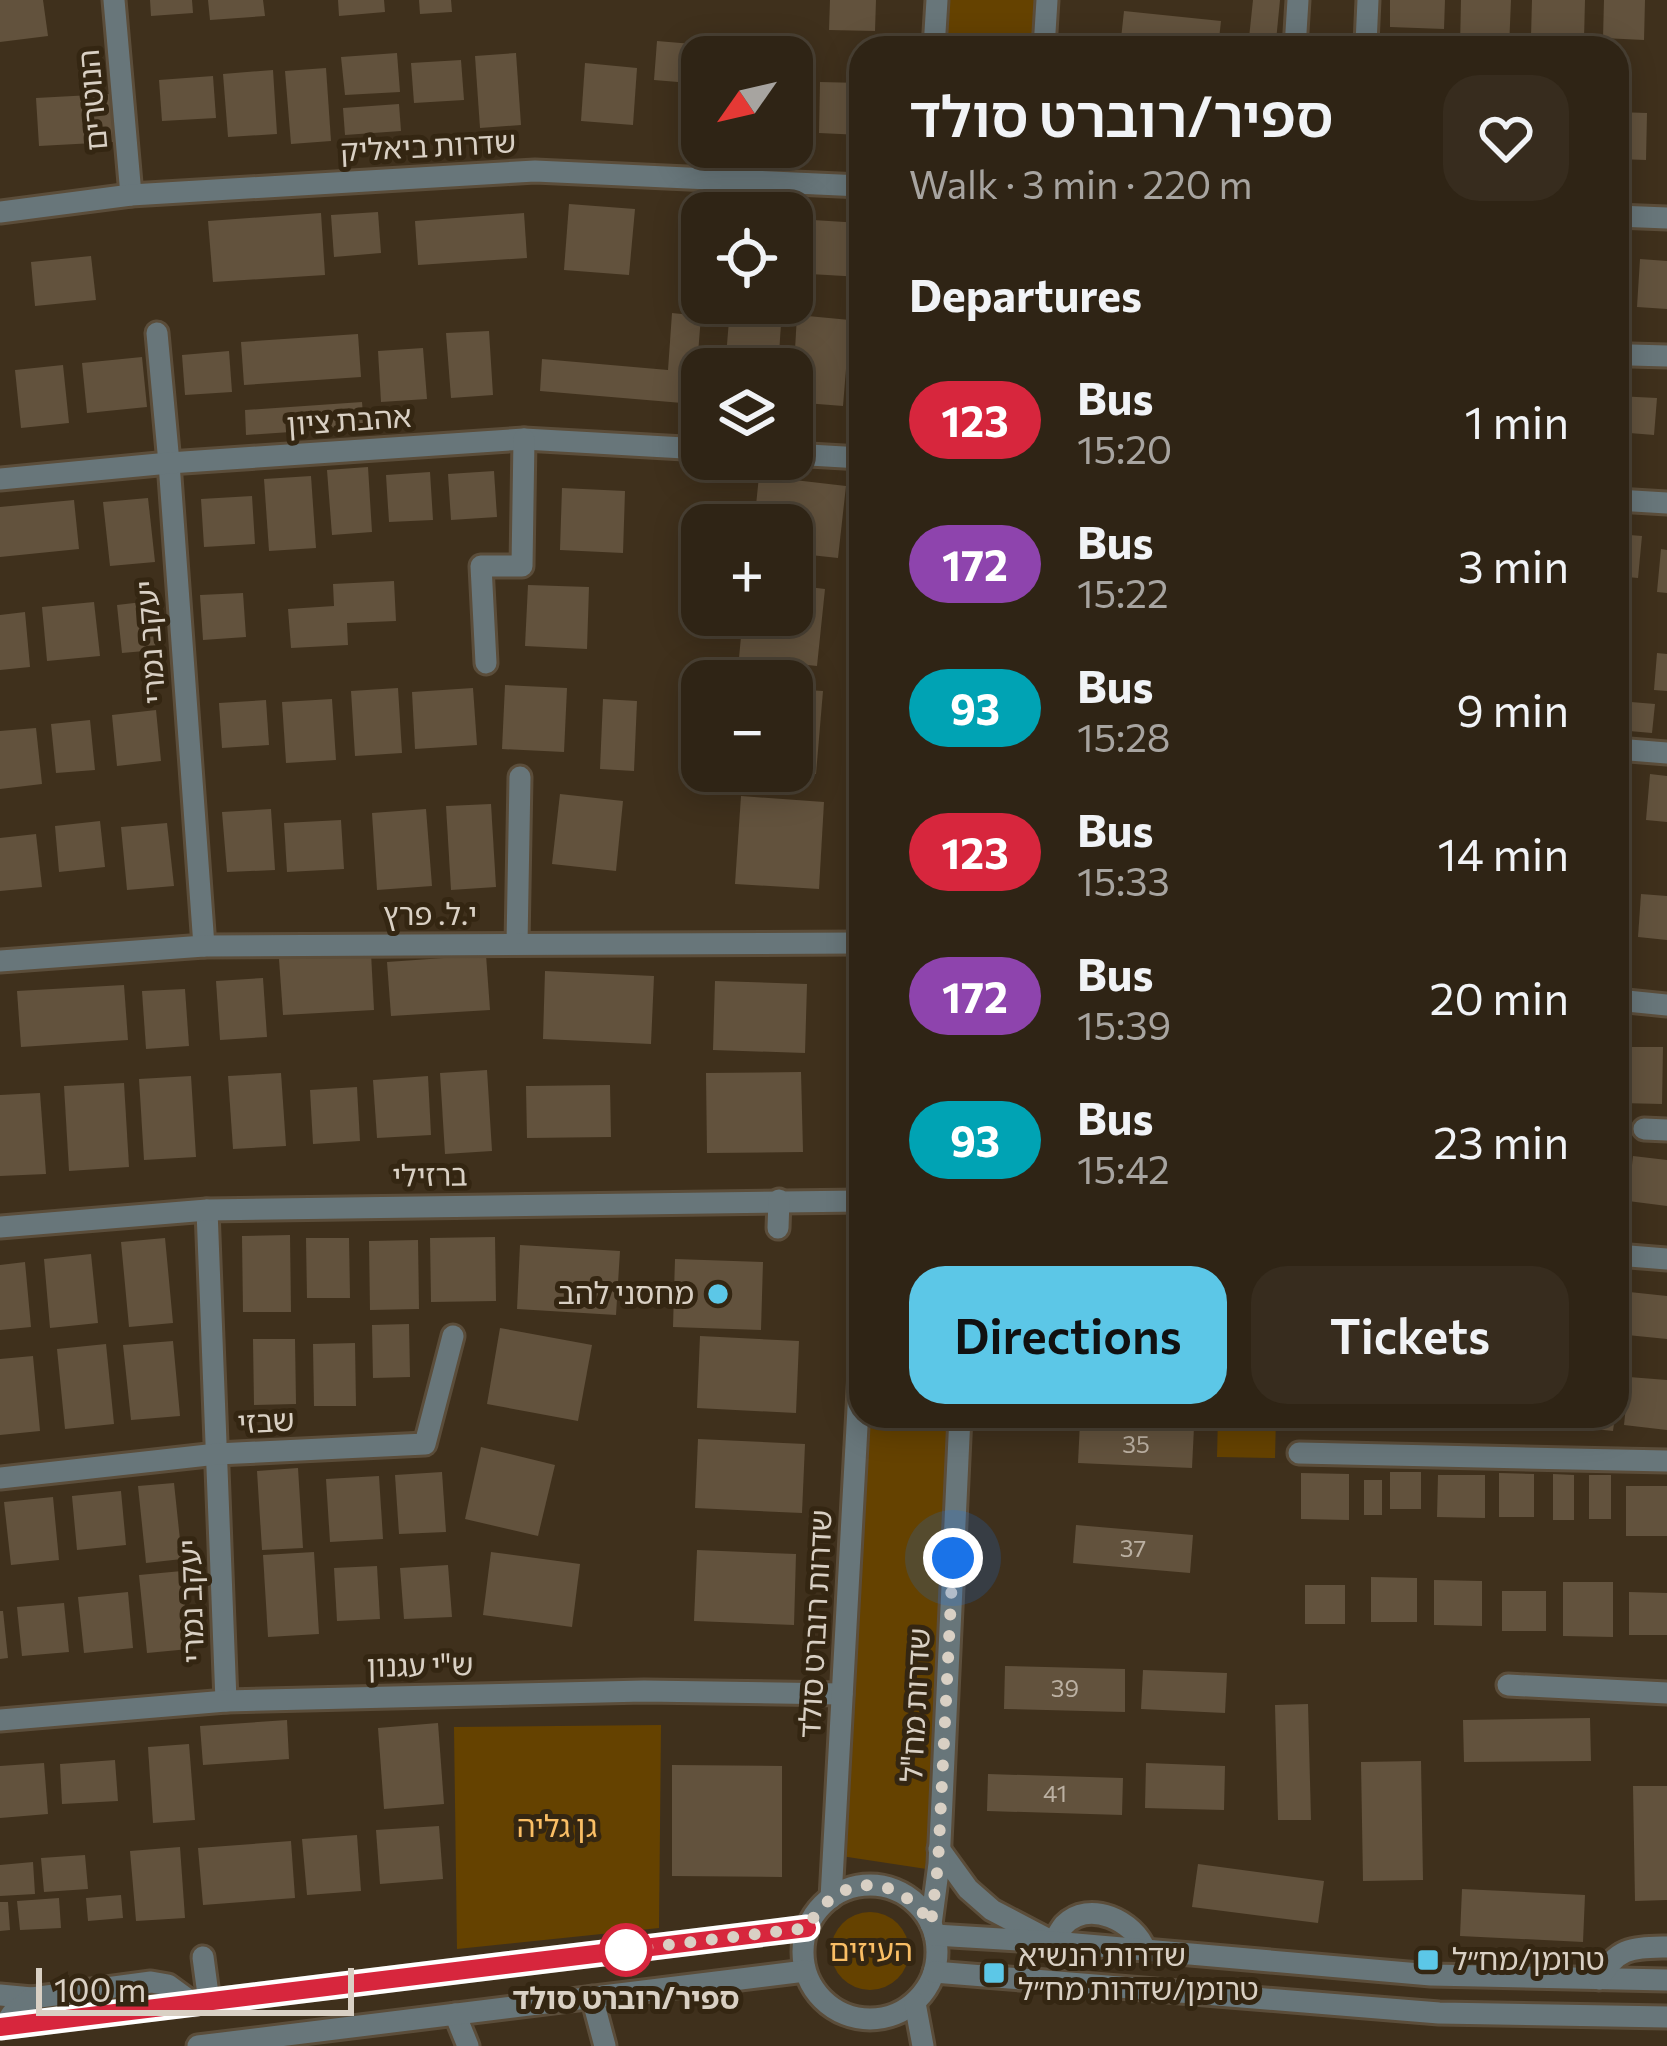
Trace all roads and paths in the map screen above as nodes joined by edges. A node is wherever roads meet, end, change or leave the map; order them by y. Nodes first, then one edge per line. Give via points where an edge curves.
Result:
1 (114, 0) edge
2 (937, 0) edge
3 (1047, 0) edge
4 (1298, 0) edge
5 (1368, 0) edge
6 (935, 36) edge
7 (1045, 36) edge
8 (1296, 36) edge
9 (1366, 36) edge
10 (849, 185) edge
11 (131, 195) junction
12 (0, 212) edge
13 (1629, 216) edge
14 (1667, 218) edge
15 (157, 333) dead end
16 (1631, 355) dead end
17 (1667, 356) edge
18 (524, 439) junction
19 (681, 448) edge
20 (813, 455) edge
21 (849, 457) edge
22 (169, 463) junction
23 (0, 478) edge
24 (1629, 501) edge
25 (1667, 503) edge
26 (485, 664) dead end
27 (1629, 750) edge
28 (1667, 753) edge
29 (520, 777) dead end
30 (517, 944) junction
31 (849, 944) edge
32 (204, 946) junction
33 (0, 962) edge
34 (1629, 1001) edge
35 (1667, 1005) edge
36 (779, 1200) junction
37 (849, 1201) edge
38 (207, 1210) junction
39 (0, 1227) edge
40 (778, 1228) dead end
41 (1629, 1256) edge
42 (1667, 1258) edge
43 (453, 1336) dead end
44 (857, 1428) edge
45 (959, 1428) edge
46 (1299, 1453) dead end
47 (217, 1454) junction
48 (1667, 1462) edge
49 (0, 1478) edge
50 (1508, 1685) dead end
51 (842, 1694) junction
52 (1667, 1694) edge
53 (226, 1702) junction
54 (0, 1720) edge
55 (939, 1849) junction
56 (831, 1898) junction
57 (807, 1928) junction
58 (933, 1929) junction
59 (1054, 1942) junction
60 (1667, 1947) edge
61 (203, 1958) dead end
62 (806, 1971) junction
63 (934, 1972) junction
64 (1598, 1978) junction
65 (1667, 1980) edge
66 (0, 1995) edge
67 (592, 1997) junction
68 (32, 1998) junction
69 (915, 2002) junction
70 (201, 2003) junction
71 (455, 2014) junction
72 (1667, 2017) edge
73 (1, 2027) edge
74 (197, 2046) edge
75 (468, 2046) edge
76 (604, 2046) edge
77 (923, 2046) edge

1 - 11 street, הנוטרים
2 - 6 street
3 - 7 street
4 - 8 street
5 - 9 street
10 - 11 street, שדרות ביאליק via 535,171
11 - 12 street, שדרות ביאליק
13 - 14 street
15 - 22 street, יעקב נמרי
16 - 17 street
18 - 19 street, אהבת ציון
18 - 22 street, אהבת ציון
18 - 26 street via 522,566 482,566
20 - 21 street
22 - 23 street, אהבת ציון
22 - 32 street, יעקב נמרי
24 - 25 street
27 - 28 street
29 - 30 street
30 - 31 street, י.ל. פרץ
30 - 32 street, י.ל. פרץ
32 - 33 street, י.ל. פרץ
34 - 35 street
36 - 37 street, ברזילי
36 - 38 street, ברזילי
36 - 40 street
38 - 39 street, ברזילי
38 - 47 street, יעקב נמרי
41 - 42 street
43 - 47 street, שבזי via 425,1444
44 - 51 street, שדרות רוברט סולד
45 - 55 street, שדרות מח"ל
46 - 48 street
47 - 49 street, שבזי
47 - 53 street, יעקב נמרי
50 - 52 street
51 - 53 street, ש"י עגנון via 644,1690
51 - 56 street, שדרות רוברט סולד
53 - 54 street, ש"י עגנון
55 - 58 street, שדרות מח"ל
55 - 59 street via 992,1910
56 - 57 street
56 - 58 street via 848,1888 887,1887 920,1908
57 - 62 street
57 - 70 street
58 - 59 street
58 - 63 street
59 - 64 street via 1432,1975
60 - 64 street via 1612,1956
61 - 70 street
62 - 67 street
62 - 69 street via 842,2014 880,2019
63 - 69 street
63 - 72 street via 1439,2012
64 - 65 street
66 - 68 street
67 - 71 street
67 - 76 street
68 - 70 street via 152,1982
68 - 73 street
69 - 77 street
70 - 73 street
71 - 74 street
71 - 75 street

